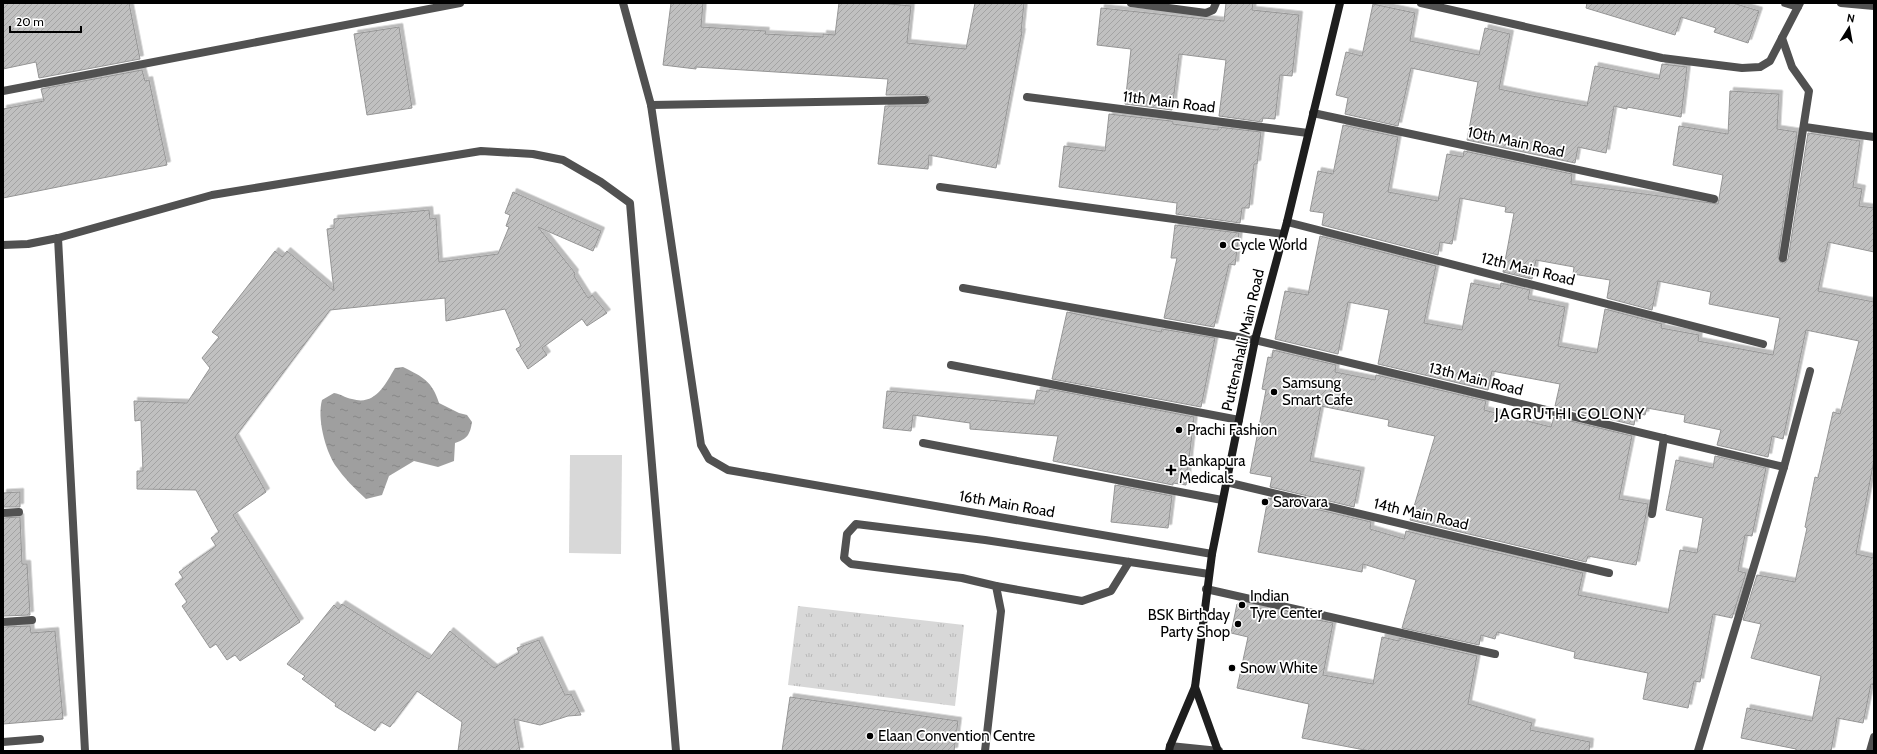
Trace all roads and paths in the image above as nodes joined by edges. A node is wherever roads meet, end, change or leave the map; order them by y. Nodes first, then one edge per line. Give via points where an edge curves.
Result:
1 (460, 3) edge
2 (623, 3) edge
3 (1131, 3) edge
4 (1216, 3) edge
5 (1340, 3) edge
6 (1421, 3) edge
7 (1785, 3) edge
8 (1841, 3) edge
9 (1799, 5) edge
10 (1874, 6) edge
11 (1782, 38) junction
12 (3, 92) edge
13 (1027, 97) dead end
14 (925, 100) dead end
15 (651, 105) junction
16 (1313, 113) junction
17 (1805, 127) junction
18 (1308, 134) junction
19 (1874, 137) edge
20 (940, 187) dead end
21 (1714, 199) dead end
22 (1287, 222) junction
23 (1284, 234) junction
24 (58, 238) junction
25 (3, 245) edge
26 (1783, 258) dead end
27 (963, 288) dead end
28 (1255, 340) junction
29 (1763, 344) dead end
30 (951, 365) dead end
31 (1810, 372) dead end
32 (1239, 420) junction
33 (1664, 438) junction
34 (923, 443) dead end
35 (1784, 467) junction
36 (1226, 482) junction
37 (1222, 500) junction
38 (19, 512) dead end
39 (3, 513) edge
40 (1652, 514) dead end
41 (1212, 554) junction
42 (1129, 562) junction
43 (1609, 573) dead end
44 (1209, 574) junction
45 (996, 586) junction
46 (1206, 589) junction
47 (32, 620) dead end
48 (3, 622) edge
49 (1495, 654) dead end
50 (1194, 687) junction
51 (1874, 737) edge
52 (40, 739) dead end
53 (3, 742) edge
54 (1170, 748) edge
55 (85, 751) edge
56 (676, 751) edge
57 (985, 751) edge
58 (1218, 751) edge
59 (1698, 751) edge
60 (1870, 751) edge

1 - 12 street
2 - 15 street, 16th Main Road
3 - 4 street via 1206,13 1213,10
5 - 16 main road, Puttenahalli Main Road
6 - 11 street via 1662,58 1742,68 1760,67 1770,61
7 - 9 street
8 - 10 street
9 - 11 street
11 - 17 street via 1792,67 1809,91
13 - 18 street, 11th Main Road
14 - 15 street
15 - 41 street, 16th Main Road via 701,445 709,459 728,470
16 - 18 main road, Puttenahalli Main Road
16 - 21 street, 10th Main Road
17 - 19 street
17 - 26 street
18 - 22 main road, Puttenahalli Main Road
20 - 23 street
22 - 23 main road, Puttenahalli Main Road
22 - 29 street, 12th Main Road
23 - 28 main road, Puttenahalli Main Road
24 - 25 street via 28,244
24 - 55 street
24 - 56 street via 212,195 481,150 533,154 564,160 601,182 630,204
27 - 28 street, 13th Main Road
28 - 32 main road, Puttenahalli Main Road
28 - 33 street, 13th Main Road
30 - 32 street
31 - 35 street
32 - 36 main road, Puttenahalli Main Road
33 - 35 street, 13th Main Road
33 - 40 street
34 - 37 street
35 - 59 street
36 - 37 main road, Puttenahalli Main Road
36 - 43 street, 14th Main Road
37 - 41 main road, Puttenahalli Main Road
38 - 39 street
41 - 44 main road, Puttenahalli Main Road
42 - 44 street
42 - 45 street via 1111,592 1082,601
42 - 45 street via 856,524 848,534 844,558 851,564 962,578
44 - 46 main road, Puttenahalli Main Road
45 - 57 street via 1001,611
46 - 49 street
46 - 50 main road, Puttenahalli Main Road
47 - 48 street
50 - 54 main road
50 - 58 main road
51 - 60 street
52 - 53 street
54 - 58 street

